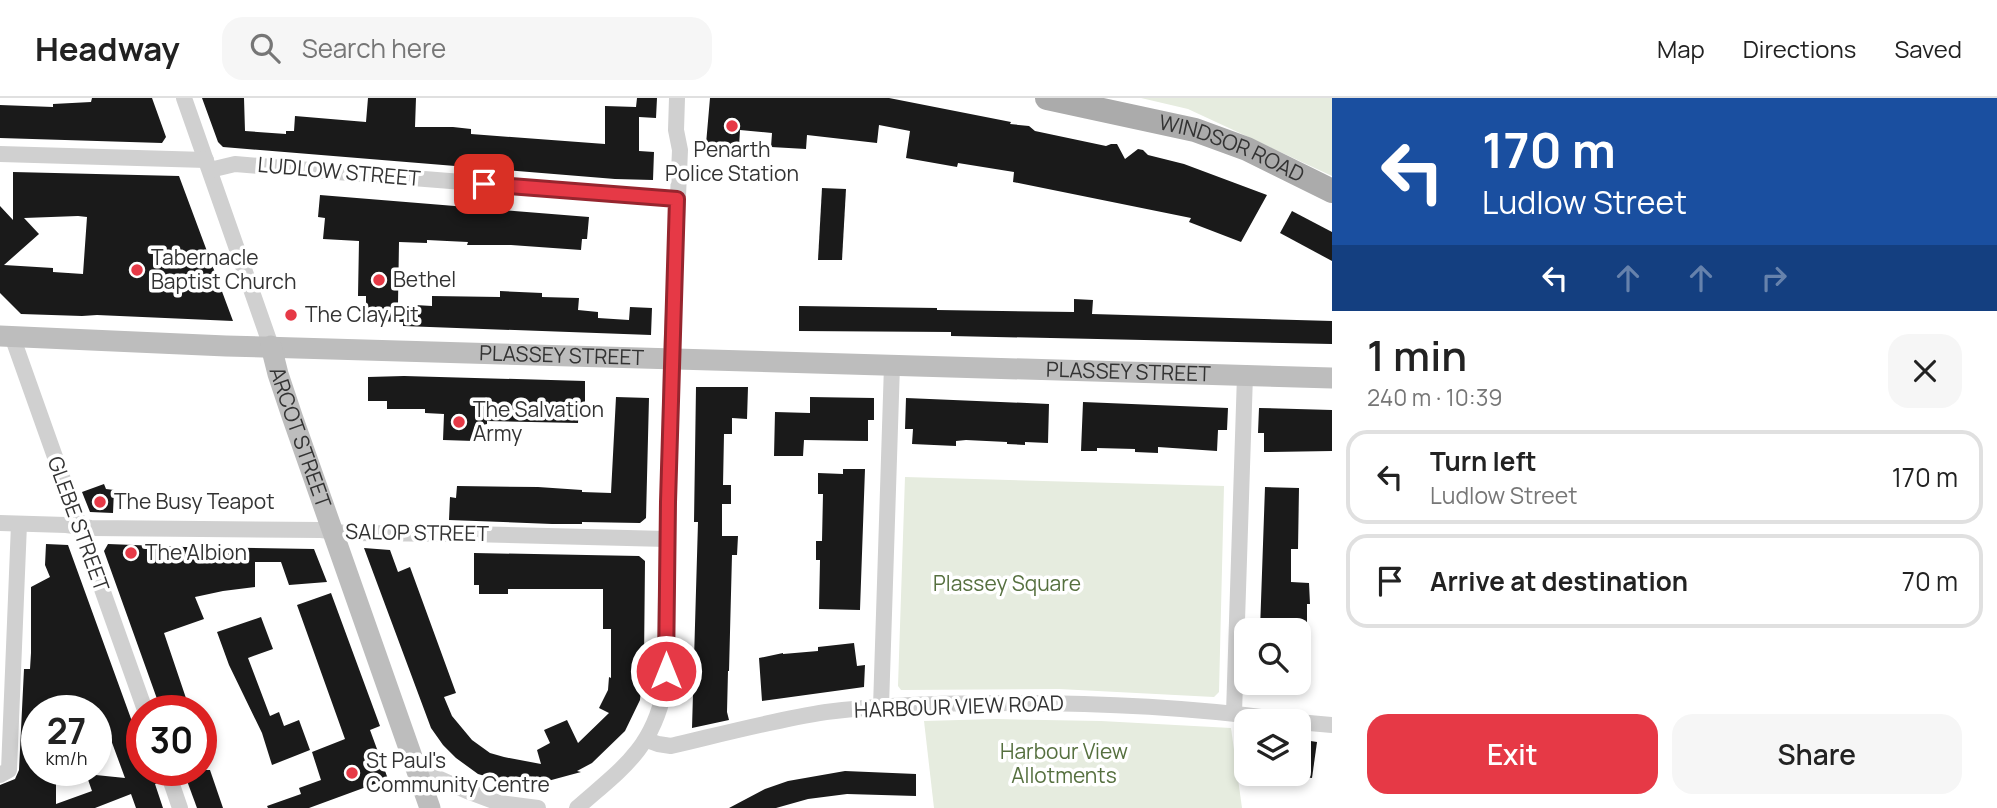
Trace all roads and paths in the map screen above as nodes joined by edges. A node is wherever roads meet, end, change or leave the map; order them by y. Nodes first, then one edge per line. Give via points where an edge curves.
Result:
1 (184, 98) edge
2 (677, 98) edge
3 (1047, 98) edge
4 (0, 154) edge
5 (208, 165) junction
6 (1332, 191) edge
7 (677, 199) junction
8 (6, 336) edge
9 (271, 346) junction
10 (671, 358) junction
11 (892, 365) junction
12 (1245, 376) junction
13 (1332, 378) edge
14 (0, 523) edge
15 (19, 524) junction
16 (79, 527) junction
17 (334, 532) junction
18 (667, 539) junction
19 (140, 695) edge
20 (881, 707) junction
21 (1234, 709) edge
22 (1234, 713) edge
23 (1311, 723) edge
24 (1332, 725) edge
25 (647, 740) junction
26 (0, 775) edge
27 (420, 777) junction
28 (172, 786) edge
29 (180, 808) edge
30 (430, 808) edge
31 (538, 808) edge
32 (577, 808) edge

1 - 5 street, ARCOT STREET
2 - 7 street
3 - 6 main road, WINDSOR ROAD via 1195,130 1247,149
4 - 5 street, LUDLOW STREET
5 - 7 street, LUDLOW STREET
5 - 9 street, ARCOT STREET
7 - 10 street
8 - 9 street, PLASSEY STREET
8 - 16 street, GLEBE STREET
9 - 10 street, PLASSEY STREET
9 - 17 street, ARCOT STREET
10 - 11 street, PLASSEY STREET
10 - 18 street
11 - 12 street, PLASSEY STREET
11 - 20 street
12 - 13 street, PLASSEY STREET
12 - 21 street
14 - 15 street, SALOP STREET
15 - 16 street, SALOP STREET
15 - 26 street via 9,770
16 - 17 street, SALOP STREET
16 - 19 street, GLEBE STREET
17 - 18 street, SALOP STREET
17 - 27 street, ARCOT STREET
18 - 25 street via 666,671 661,706
20 - 22 street, HARBOUR VIEW ROAD via 1078,703
20 - 25 street, HARBOUR VIEW ROAD via 816,714 671,746
23 - 24 street
25 - 32 street
27 - 30 street, ARCOT STREET
27 - 31 street via 431,775 499,803
28 - 29 street

